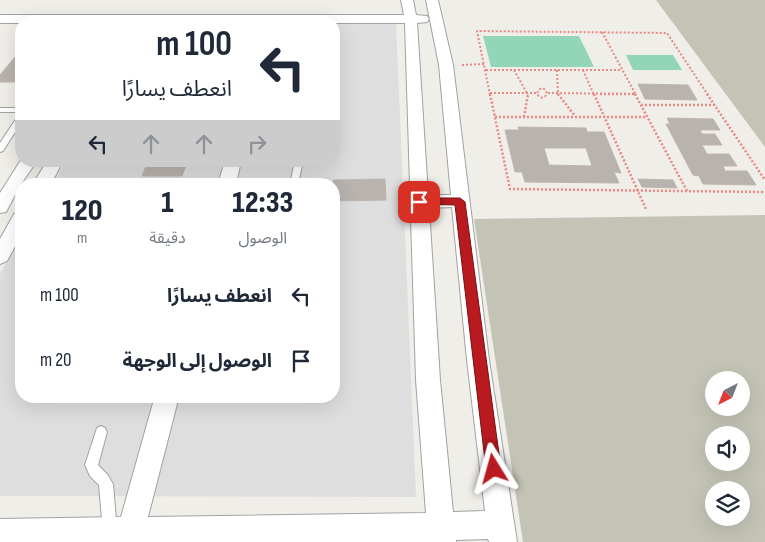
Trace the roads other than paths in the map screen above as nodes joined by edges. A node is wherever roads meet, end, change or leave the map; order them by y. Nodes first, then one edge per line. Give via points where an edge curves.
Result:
1 (409, 9) edge
2 (434, 9) edge
3 (0, 10) edge
4 (87, 15) edge
5 (292, 15) edge
6 (0, 20) edge
7 (15, 20) edge
8 (0, 110) edge
9 (15, 110) edge
10 (15, 127) edge
11 (0, 149) edge
12 (52, 167) edge
13 (45, 178) edge
14 (15, 188) edge
15 (9, 200) edge
16 (419, 202) junction
17 (460, 202) junction
18 (15, 230) edge
19 (0, 256) edge
20 (166, 403) edge
21 (101, 432) dead end
22 (0, 532) edge
23 (502, 533) edge
24 (122, 535) edge
25 (441, 535) edge

1 - 2 street
1 - 5 street
1 - 16 street
2 - 17 street via 446,65
3 - 4 street
6 - 7 street
8 - 9 lane
10 - 11 lane
12 - 13 street
14 - 15 street
16 - 17 street
16 - 25 street via 428,380
17 - 23 street
18 - 19 street
20 - 24 street
21 - 24 lane via 91,465 96,475 105,480
22 - 24 street
23 - 25 street
24 - 25 street

